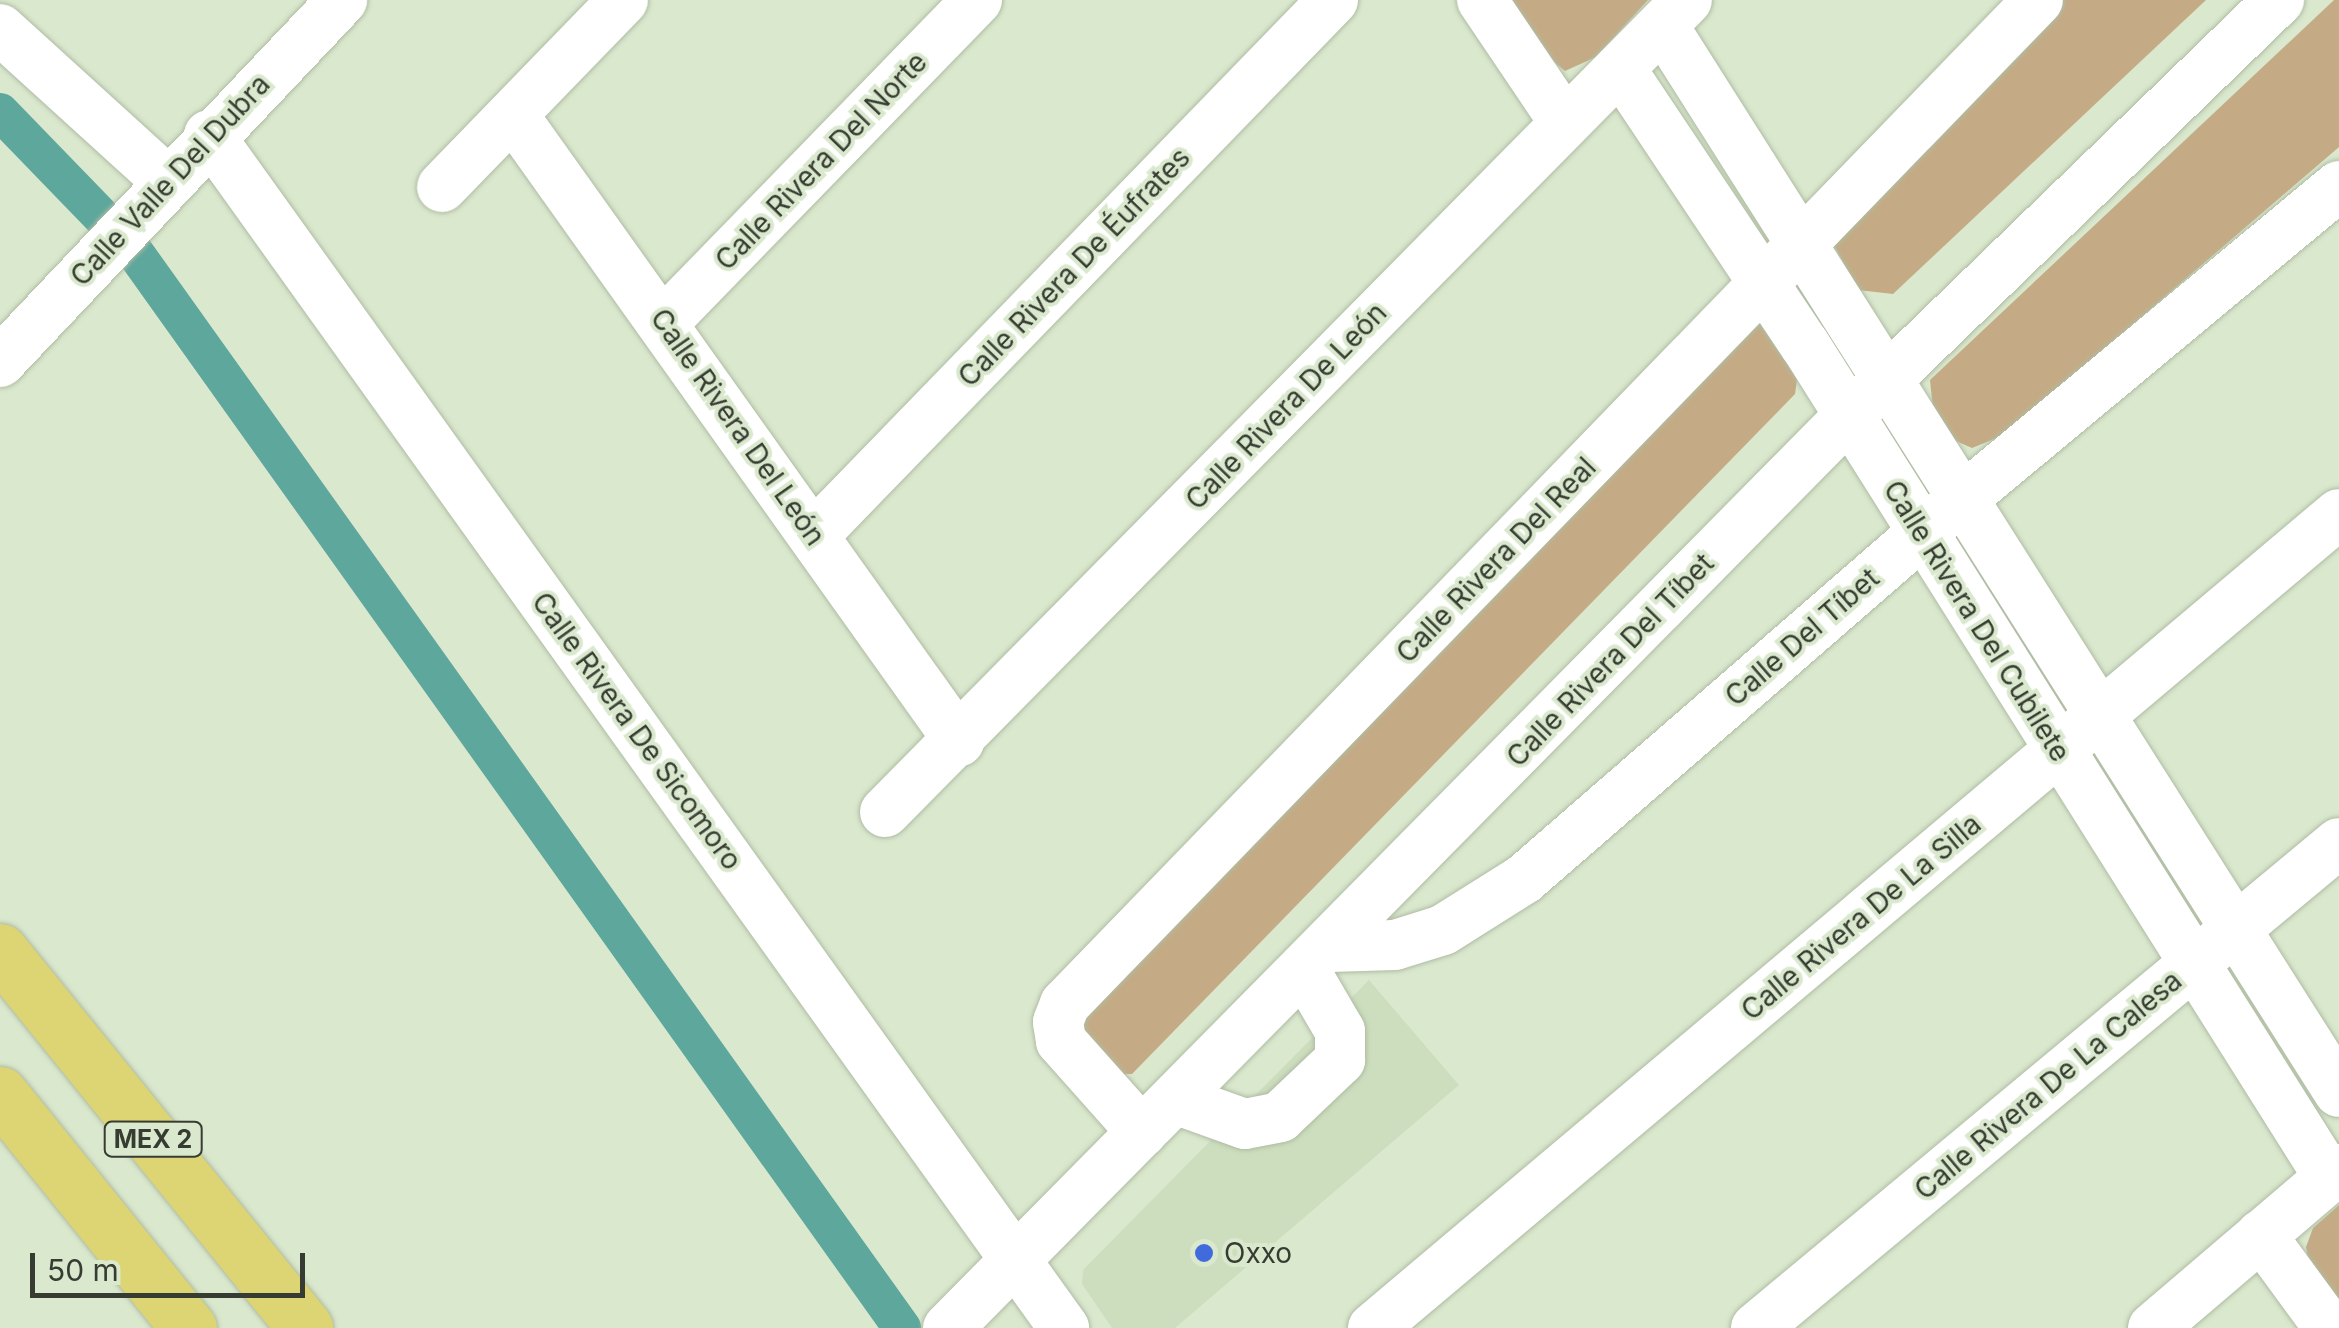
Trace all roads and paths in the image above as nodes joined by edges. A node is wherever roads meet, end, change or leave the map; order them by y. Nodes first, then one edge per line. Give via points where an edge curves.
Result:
1 (342, 0) edge
2 (623, 0) edge
3 (977, 0) edge
4 (1333, 0) edge
5 (1482, 0) edge
6 (2038, 0) edge
7 (2279, 0) edge
8 (1675, 13) edge
9 (0, 29) edge
10 (1620, 68) junction
11 (514, 115) junction
12 (1563, 120) junction
13 (208, 135) junction
14 (2339, 186) edge
15 (442, 187) dead end
16 (157, 192) junction
17 (1804, 248) junction
18 (1765, 284) junction
19 (664, 322) junction
20 (0, 362) edge
21 (1887, 378) junction
22 (1850, 416) junction
23 (1962, 498) junction
24 (2339, 514) edge
25 (1923, 532) junction
26 (815, 534) junction
27 (2102, 714) junction
28 (959, 741) junction
29 (2056, 752) junction
30 (885, 812) dead end
31 (2339, 842) edge
32 (2237, 928) junction
33 (0, 951) edge
34 (1317, 959) junction
35 (2190, 966) junction
36 (2339, 1092) edge
37 (0, 1094) edge
38 (1158, 1116) junction
39 (2334, 1173) edge
40 (2261, 1236) junction
41 (1016, 1261) junction
42 (1381, 1326) edge
43 (949, 1327) edge
44 (190, 1328) edge
45 (305, 1328) edge
46 (1064, 1328) edge
47 (1756, 1328) edge
48 (2153, 1328) edge
49 (2329, 1328) edge

1 - 13 street, Calle Valle Del Dubra
2 - 11 street
3 - 19 street, Calle Rivera Del Norte
4 - 26 street, Calle Rivera De Éufrates
5 - 12 street
6 - 17 street, Calle Rivera Del Real
7 - 21 street, Calle Rivera Del Tíbet
8 - 10 street, Calle Rivera De León
8 - 17 street, Calle Rivera Del Cubilete
9 - 16 street
10 - 12 street, Calle Rivera De León
10 - 18 street, Calle Rivera Del Cubilete
11 - 15 street
11 - 19 street, Calle Rivera Del León
12 - 28 street, Calle Rivera De León
13 - 16 street, Calle Valle Del Dubra
13 - 41 street, Calle Rivera De Sicomoro
14 - 23 street, Calle Del Tíbet
16 - 20 street, Calle Valle Del Dubra
17 - 18 street, Calle Rivera Del Real
17 - 21 street, Calle Rivera Del Cubilete
18 - 22 street, Calle Rivera Del Cubilete
18 - 38 street, Calle Rivera Del Real via 1065,1004 1058,1022 1061,1042
19 - 26 street, Calle Rivera Del León
21 - 22 street, Calle Rivera Del Tíbet
21 - 23 street, Calle Rivera Del Cubilete
22 - 25 street, Calle Rivera Del Cubilete
22 - 34 street, Calle Rivera Del Tíbet
23 - 25 street, Calle Del Tíbet
23 - 27 street, Calle Rivera Del Cubilete
24 - 27 street, Calle Rivera De La Silla
25 - 29 street, Calle Rivera Del Cubilete
25 - 34 street, Calle Del Tíbet via 1481,909 1396,945
26 - 28 street, Calle Rivera Del León
27 - 29 street, Calle Rivera De La Silla
27 - 32 street, Calle Rivera Del Cubilete
28 - 30 street, Calle Rivera De León
29 - 35 street, Calle Rivera Del Cubilete
29 - 42 street, Calle Rivera De La Silla
31 - 32 street, Calle Rivera De La Calesa
32 - 35 street, Calle Rivera De La Calesa
32 - 36 street, Calle Rivera Del Cubilete
33 - 45 main road, MEX 2
34 - 38 street, Calle Rivera Del Tíbet
34 - 38 street via 1340,1030 1340,1060 1280,1117 1244,1124
35 - 39 street, Calle Rivera Del Cubilete
35 - 47 street, Calle Rivera De La Calesa
37 - 44 main road, MEX 2
38 - 41 street, Calle Rivera Del Tíbet
39 - 40 street
40 - 48 street
40 - 49 street
41 - 43 street, Calle Rivera Del Tíbet
41 - 46 street, Calle Rivera De Sicomoro

